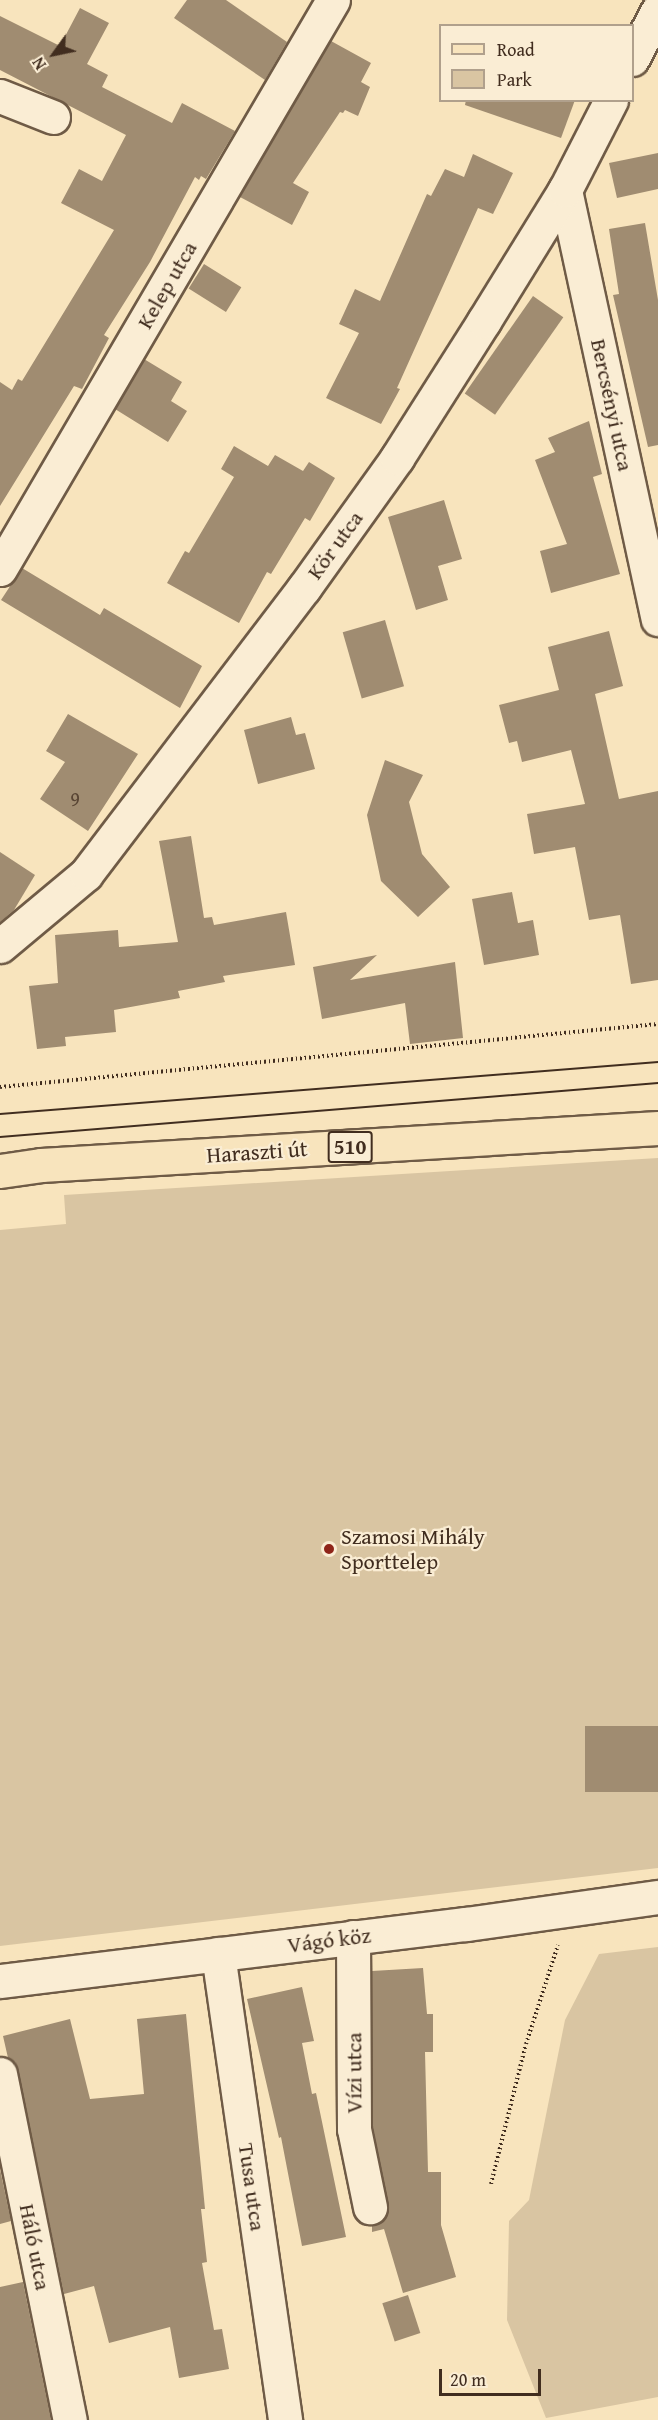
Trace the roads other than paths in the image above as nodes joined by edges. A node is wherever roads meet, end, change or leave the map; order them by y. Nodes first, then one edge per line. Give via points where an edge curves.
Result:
1 (333, 0) edge
2 (658, 10) edge
3 (634, 57) edge
4 (0, 96) edge
5 (610, 102) edge
6 (53, 117) dead end
7 (566, 190) junction
8 (0, 570) edge
9 (658, 619) edge
10 (0, 946) edge
11 (658, 1128) edge
12 (0, 1171) edge
13 (658, 1897) edge
14 (353, 1937) junction
15 (218, 1953) junction
16 (0, 1981) edge
17 (0, 2074) edge
18 (370, 2207) dead end
19 (70, 2420) edge
20 (285, 2420) edge

1 - 8 street, Kelep utca
2 - 3 street
4 - 6 street
5 - 7 street, Kör utca
7 - 9 street, Bercsényi utca
7 - 10 street, Kör utca via 397,458 275,627 86,874
11 - 12 main road, Haraszti út / 510
13 - 14 street, Vágó köz
14 - 15 street, Vágó köz
14 - 18 street, Vízi utca via 354,2129
15 - 16 street, Vágó köz
15 - 20 street, Tusa utca
17 - 19 street, Háló utca

